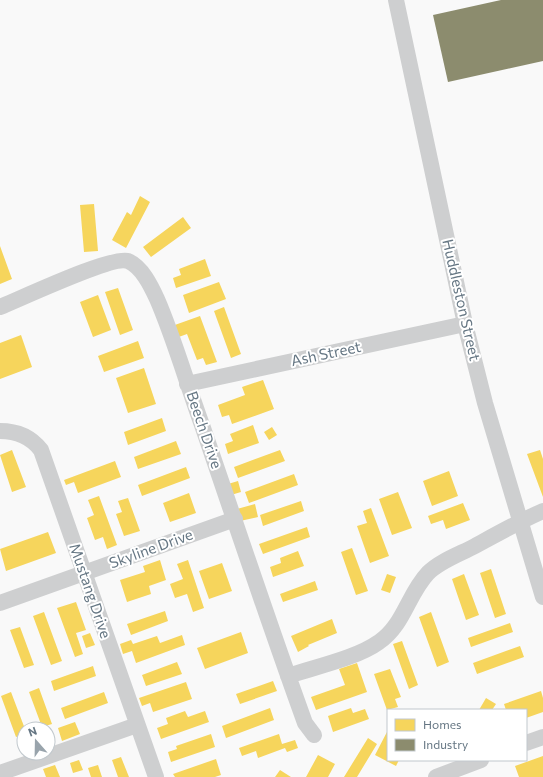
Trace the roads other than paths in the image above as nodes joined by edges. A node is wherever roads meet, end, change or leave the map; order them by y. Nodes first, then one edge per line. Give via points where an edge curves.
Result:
1 (396, 0) edge
2 (0, 307) edge
3 (465, 324) junction
4 (188, 384) junction
5 (0, 431) edge
6 (543, 511) edge
7 (235, 519) junction
8 (520, 522) junction
9 (84, 573) junction
10 (543, 594) edge
11 (0, 603) edge
12 (288, 676) junction
13 (137, 725) junction
14 (314, 736) dead end
15 (543, 737) edge
16 (527, 743) edge
17 (478, 761) edge
18 (0, 773) edge
19 (156, 777) edge
20 (436, 777) edge

1 - 3 street, Huddleston Street
2 - 4 street, Beech Drive via 87,271 118,261 127,261 135,265 157,299
3 - 4 street, Ash Street
3 - 8 street, Huddleston Street
4 - 7 street, Beech Drive
5 - 9 street, Mustang Drive via 17,432 35,442 41,450
6 - 8 street
7 - 9 street, Skyline Drive
7 - 12 street, Beech Drive
8 - 10 street, Huddleston Street
8 - 12 street via 428,573 416,589 404,615 379,643
9 - 11 street, Skyline Drive
9 - 13 street, Mustang Drive
12 - 14 street, Beech Drive via 305,723
13 - 18 street
13 - 19 street, Mustang Drive
15 - 16 street
17 - 20 street

